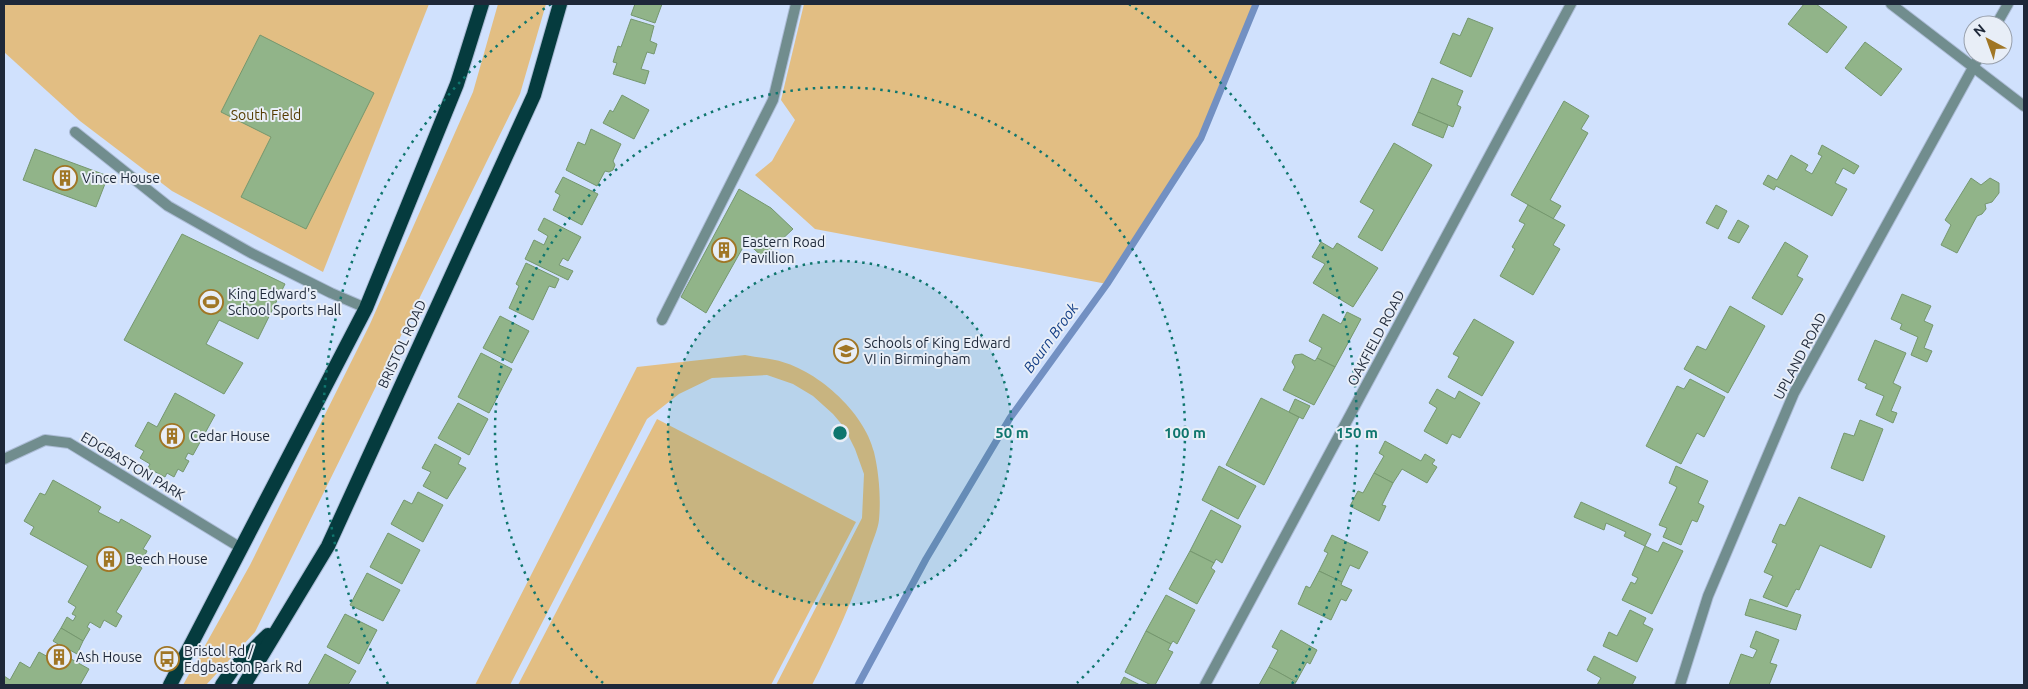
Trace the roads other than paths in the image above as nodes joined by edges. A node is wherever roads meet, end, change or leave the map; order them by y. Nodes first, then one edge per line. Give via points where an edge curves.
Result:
1 (482, 4) edge
2 (560, 4) edge
3 (796, 4) edge
4 (1571, 4) edge
5 (1891, 4) edge
6 (2008, 4) edge
7 (2002, 15) edge
8 (1973, 67) junction
9 (2024, 106) edge
10 (75, 132) dead end
11 (366, 308) junction
12 (662, 320) dead end
13 (4, 459) edge
14 (241, 548) junction
15 (282, 622) junction
16 (170, 685) edge
17 (222, 685) edge
18 (244, 685) edge
19 (1205, 685) edge
20 (1680, 685) edge

1 - 11 highway via 457,84
2 - 15 highway, BRISTOL ROAD via 534,95 328,546
3 - 12 street via 774,100
4 - 19 street, OAKFIELD ROAD
5 - 8 street
6 - 7 street
8 - 9 street
8 - 20 street, UPLAND ROAD via 1794,393 1708,596
10 - 11 street via 168,206 251,253
11 - 14 highway
13 - 14 street, EDGBASTON PARK via 45,440 69,443
14 - 16 highway
15 - 17 highway via 233,668
15 - 18 highway, BRISTOL ROAD

